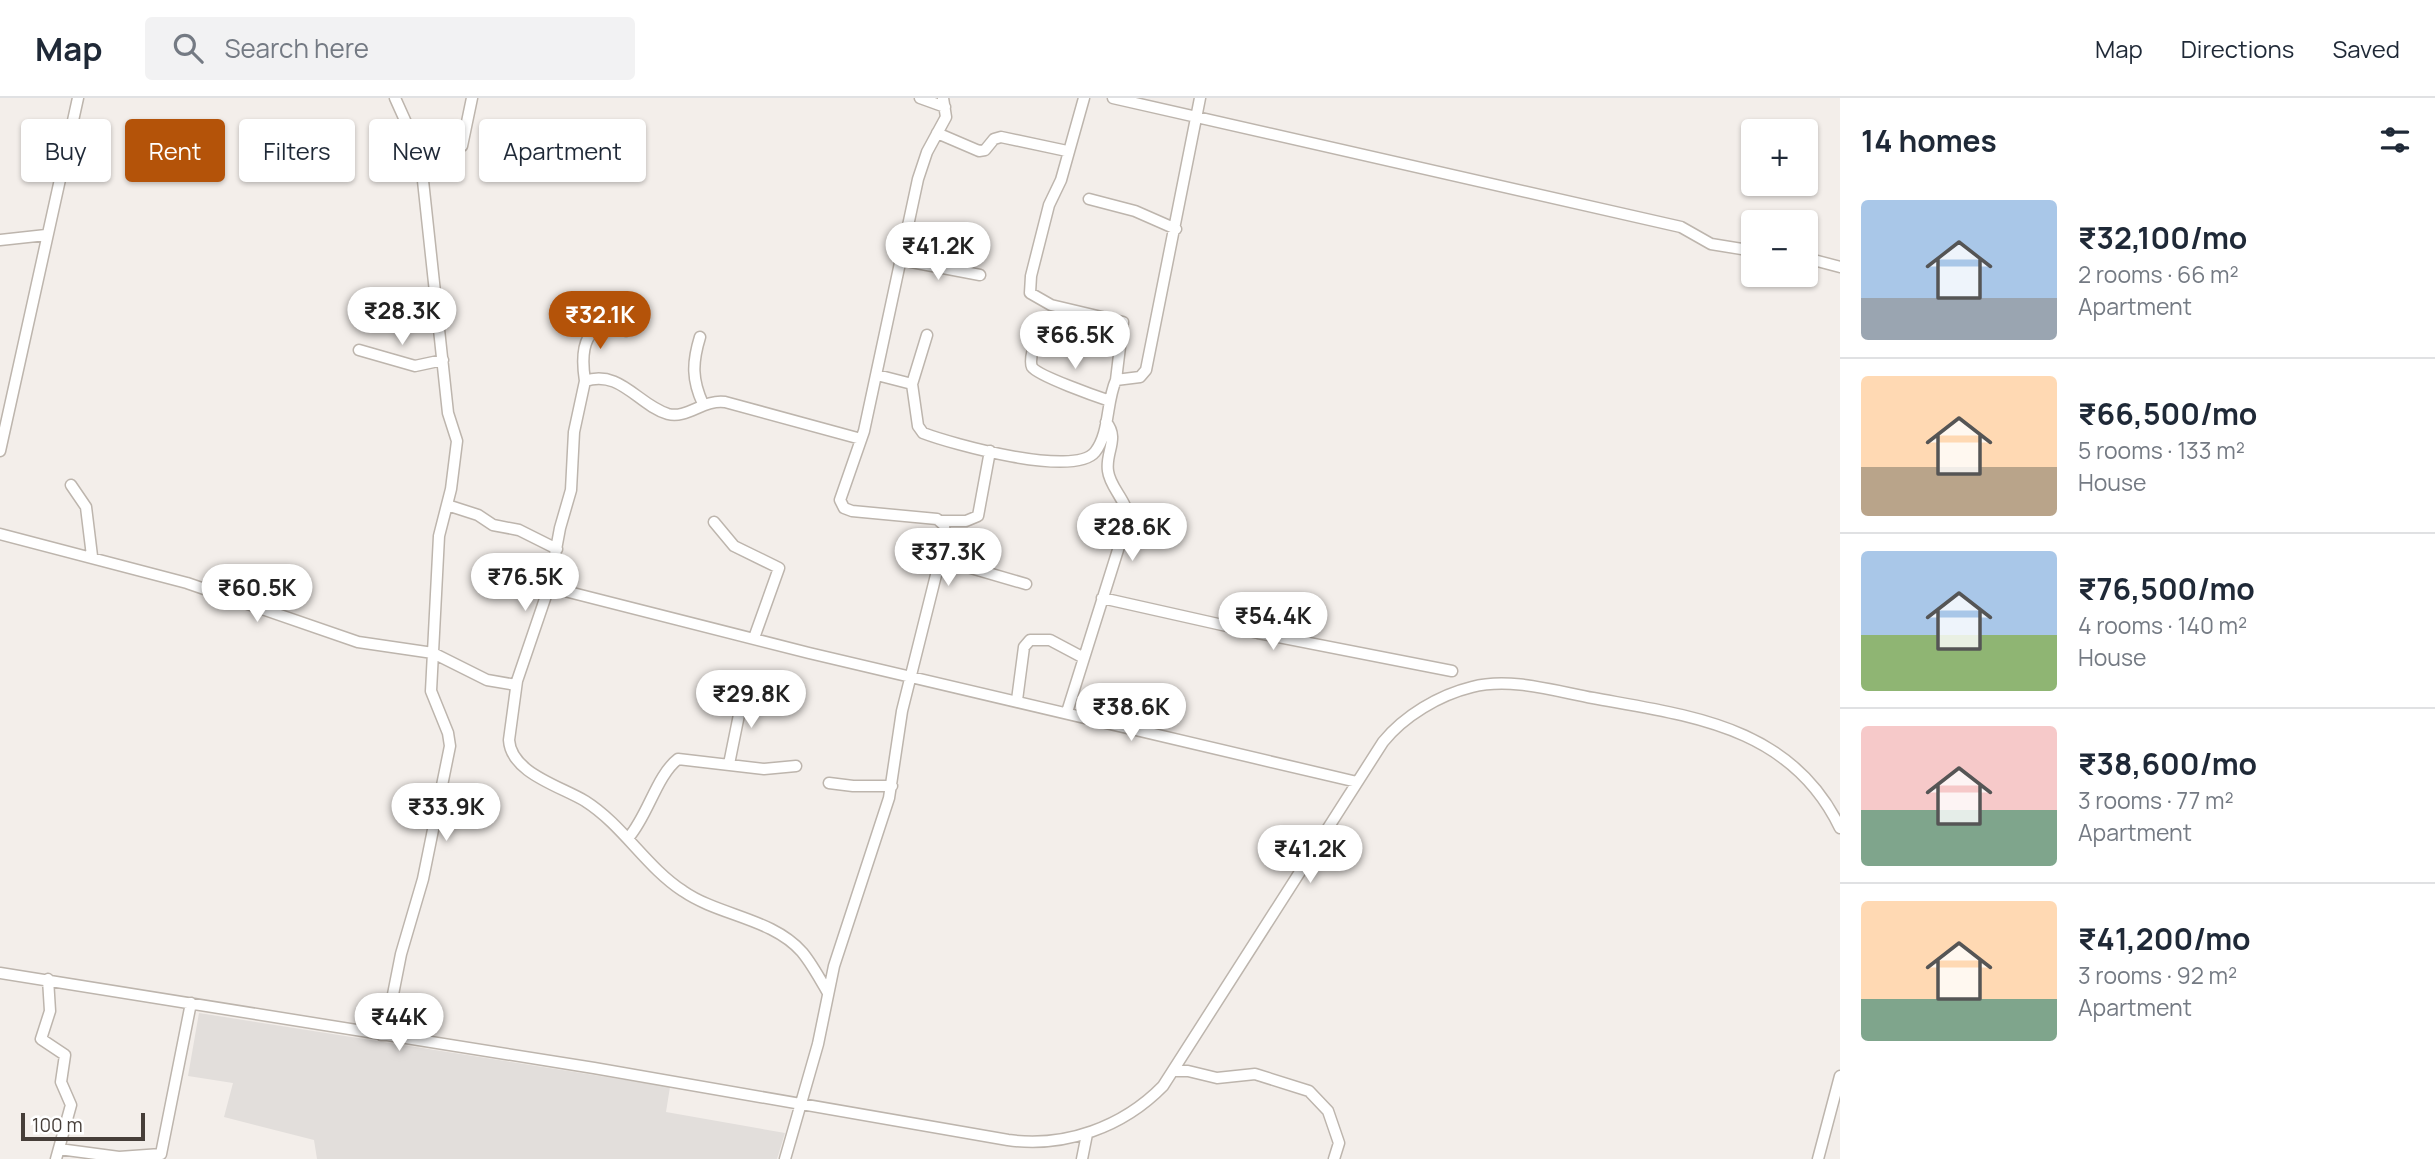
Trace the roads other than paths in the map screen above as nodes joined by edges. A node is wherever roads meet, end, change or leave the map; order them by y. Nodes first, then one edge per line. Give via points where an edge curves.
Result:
1 (78, 98) edge
2 (395, 98) edge
3 (472, 98) edge
4 (920, 98) edge
5 (1084, 98) edge
6 (1114, 98) edge
7 (1200, 98) edge
8 (944, 102) edge
9 (1196, 115) junction
10 (404, 119) edge
11 (465, 132) edge
12 (937, 133) junction
13 (1068, 151) junction
14 (424, 182) edge
15 (1089, 199) dead end
16 (1176, 229) junction
17 (46, 239) junction
18 (0, 240) edge
19 (1741, 249) edge
20 (901, 260) junction
21 (1818, 261) edge
22 (1840, 267) edge
23 (980, 275) dead end
24 (626, 331) dead end
25 (927, 335) dead end
26 (700, 337) dead end
27 (1034, 344) dead end
28 (359, 350) dead end
29 (443, 360) junction
30 (877, 375) junction
31 (1116, 380) junction
32 (585, 381) junction
33 (912, 384) junction
34 (1110, 401) junction
35 (703, 404) junction
36 (1106, 422) junction
37 (861, 439) junction
38 (0, 451) edge
39 (990, 451) junction
40 (71, 485) dead end
41 (446, 505) junction
42 (942, 521) junction
43 (714, 522) dead end
44 (0, 534) edge
45 (557, 549) junction
46 (92, 556) junction
47 (940, 559) junction
48 (1026, 583) dead end
49 (549, 587) junction
50 (1102, 598) junction
51 (754, 638) junction
52 (433, 653) junction
53 (1082, 657) junction
54 (1452, 671) dead end
55 (911, 676) junction
56 (516, 685) junction
57 (744, 690) dead end
58 (1017, 700) junction
59 (1067, 712) junction
60 (729, 764) junction
61 (796, 766) dead end
62 (1357, 782) junction
63 (830, 783) dead end
64 (892, 786) junction
65 (1840, 828) edge
66 (629, 838) junction
67 (0, 973) edge
68 (48, 979) junction
69 (828, 993) junction
70 (191, 1003) junction
71 (383, 1033) junction
72 (1173, 1071) junction
73 (1840, 1076) edge
74 (801, 1103) junction
75 (1087, 1134) junction
76 (58, 1154) edge
77 (133, 1157) edge
78 (785, 1159) edge
79 (1082, 1159) edge
80 (1335, 1159) edge
81 (1818, 1159) edge

1 - 17 street
2 - 10 street
3 - 11 street
4 - 8 street
5 - 13 street
6 - 9 street
7 - 9 street
8 - 12 street via 946,117
9 - 16 street
9 - 19 street via 1681,228 1711,244
12 - 13 street via 979,151 1001,137
12 - 20 street via 918,179
13 - 31 street via 1049,205 1030,293 1051,305 1123,322
14 - 29 street
15 - 16 street via 1135,211
16 - 31 street via 1146,370 1140,376
17 - 18 street
17 - 38 street
20 - 23 street
20 - 30 street
21 - 22 street
24 - 32 street via 600,326 590,336 584,352
25 - 33 street
26 - 35 street via 693,369
27 - 34 street via 1031,362 1039,373
28 - 29 street via 415,366
29 - 41 street via 448,413 457,440
30 - 33 street
30 - 37 street
31 - 34 street
32 - 35 street via 619,383 667,414
32 - 45 street via 574,432 573,480
33 - 39 street via 919,430
34 - 36 street
35 - 37 street via 725,402
36 - 39 street via 1097,450 1077,463
36 - 50 street via 1113,435 1108,475 1128,517
37 - 42 street via 840,495 844,508
39 - 42 street via 978,516 966,522
40 - 46 street via 87,510
41 - 45 street via 493,525 519,530
41 - 52 street via 439,536
42 - 47 street via 946,530
43 - 51 street via 734,546 779,568
44 - 46 street
45 - 49 street
46 - 52 street via 358,642
47 - 48 street
47 - 55 street
49 - 51 street
49 - 56 street
50 - 53 street
50 - 54 street
51 - 55 street
52 - 56 street via 487,680
52 - 71 street via 432,700 450,746 423,879
53 - 58 street via 1051,640 1030,640 1024,647
53 - 59 street
55 - 58 street
55 - 64 street
56 - 66 street via 509,740 513,758 586,802
57 - 60 street
58 - 59 street
59 - 62 street
60 - 61 street via 764,769
60 - 66 street via 678,759
62 - 65 street via 1392,731 1421,710 1474,686 1518,686 1652,708 1747,734 1805,778
62 - 72 street
63 - 64 street
64 - 69 street
66 - 69 street via 681,890 767,928 801,950
67 - 68 street
68 - 70 street
68 - 76 street via 50,1011 41,1039 65,1055 61,1082 71,1105
69 - 74 street
70 - 71 street
70 - 77 street via 163,1152
71 - 74 street
72 - 75 street via 1138,1108
72 - 80 street via 1217,1078 1255,1074 1309,1091 1328,1111 1339,1143
73 - 81 street
74 - 75 street via 1026,1143
74 - 78 street
75 - 79 street
76 - 77 street

